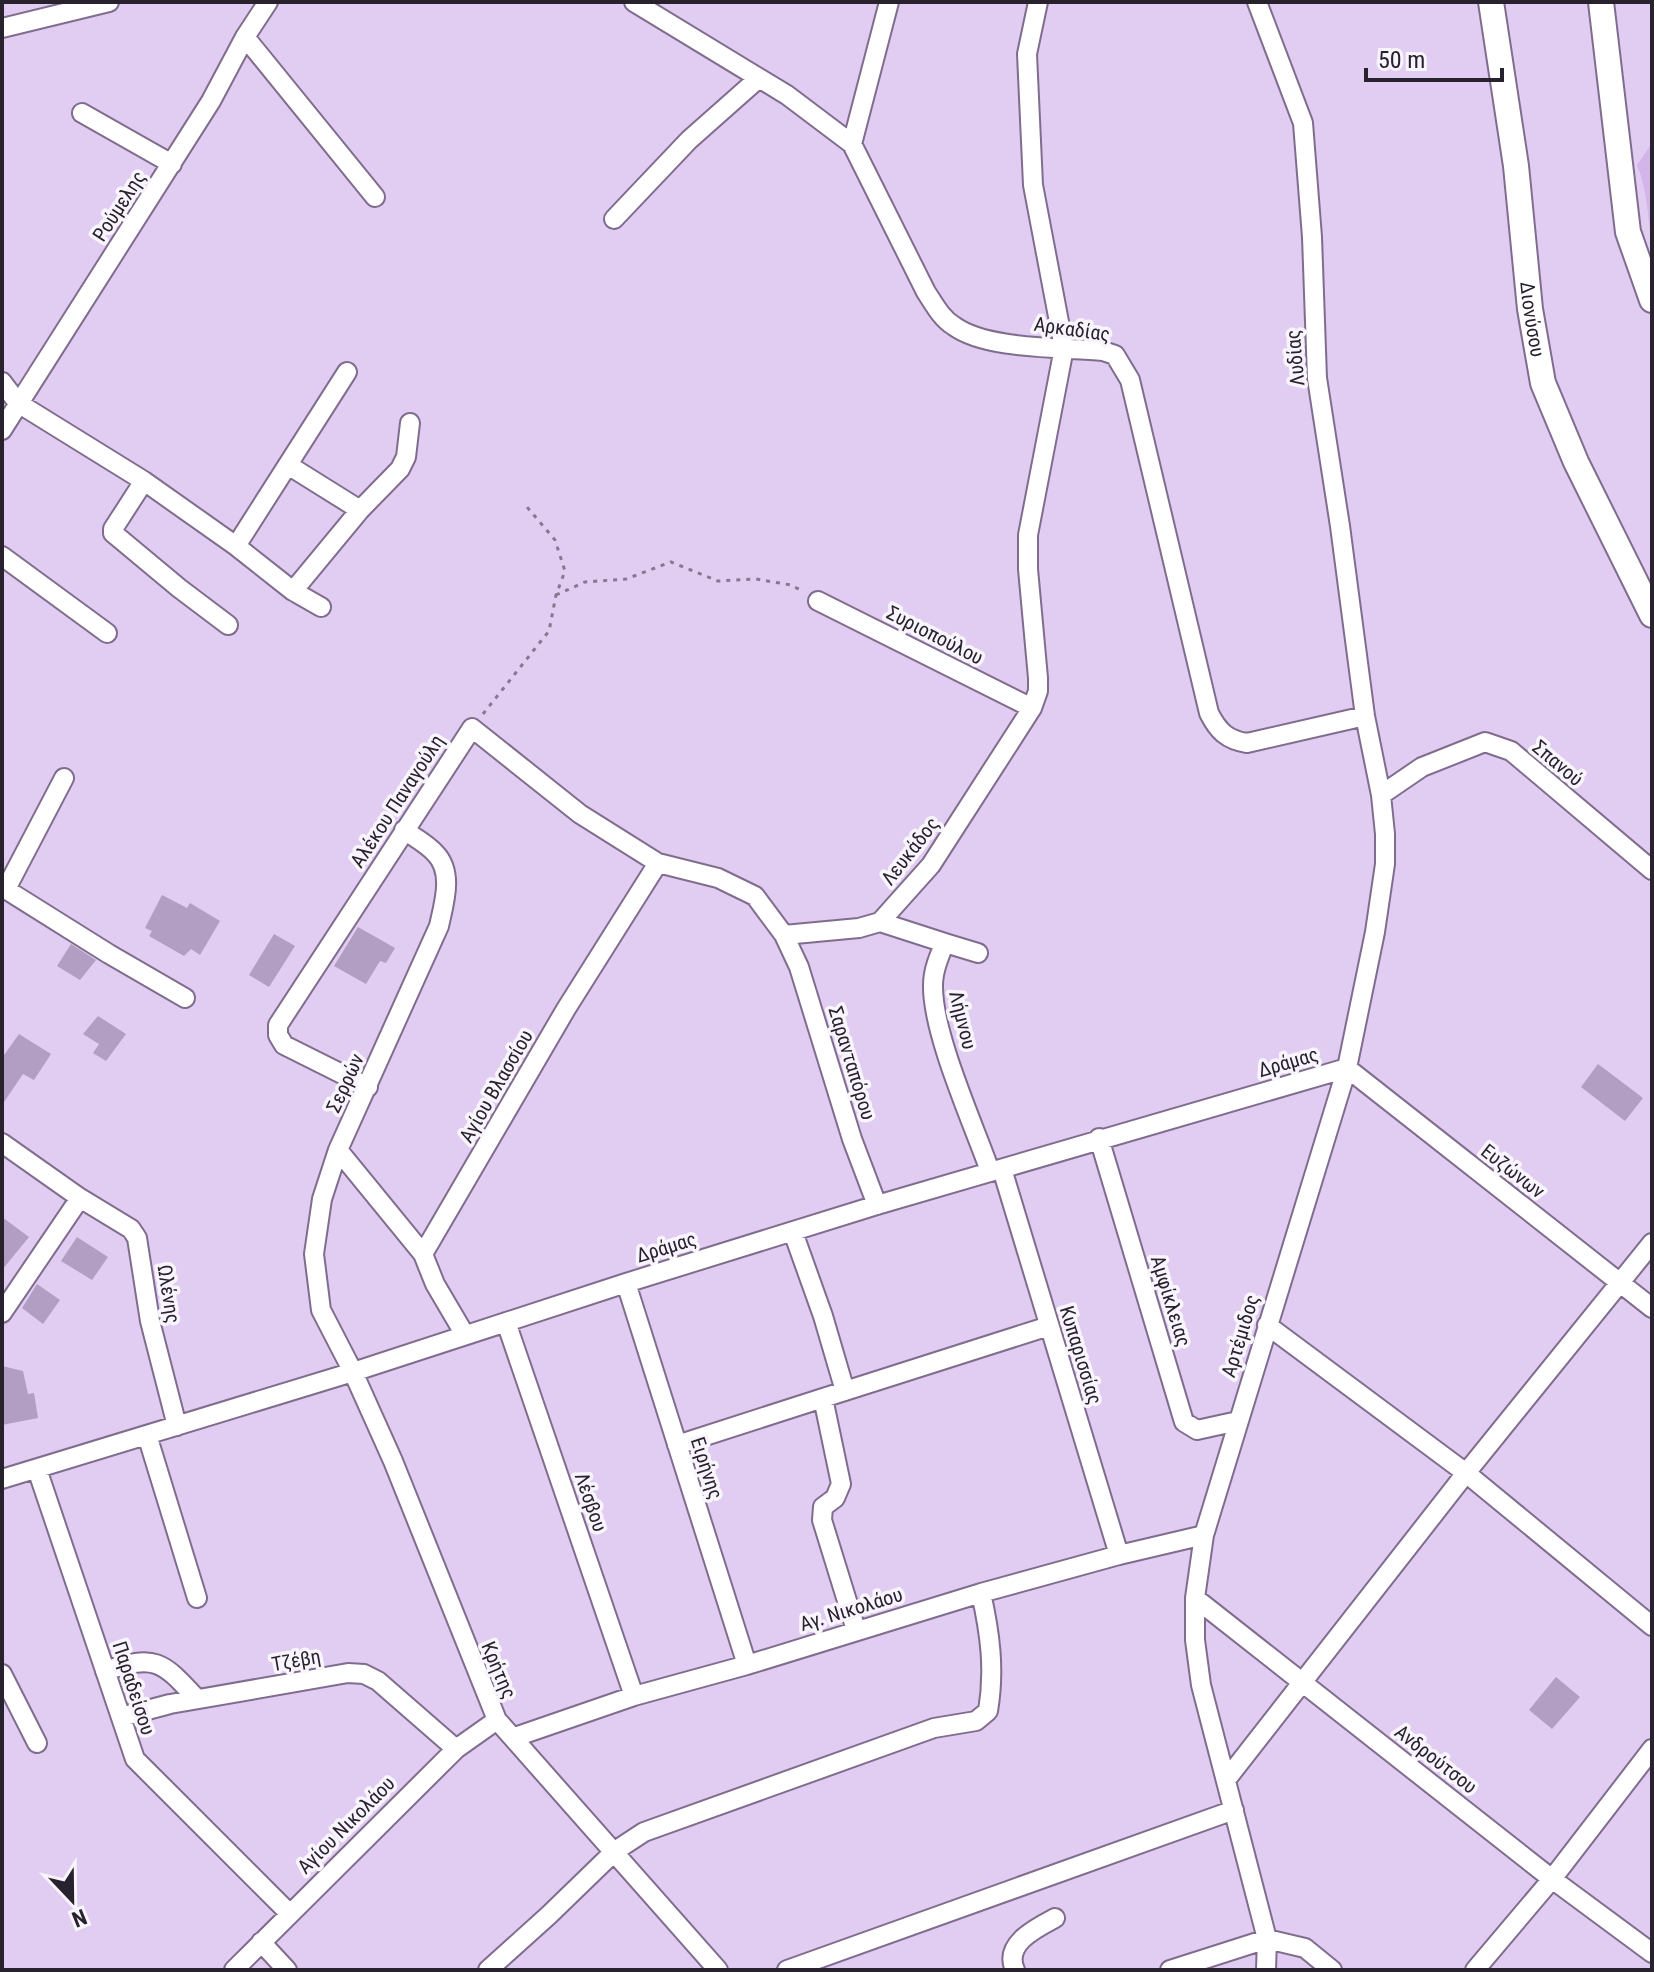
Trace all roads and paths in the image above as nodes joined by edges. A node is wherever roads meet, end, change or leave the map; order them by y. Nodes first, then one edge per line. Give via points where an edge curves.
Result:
1 (109, 2) edge
2 (268, 2) edge
3 (634, 2) edge
4 (889, 2) edge
5 (1038, 2) edge
6 (1257, 2) edge
7 (1491, 2) edge
8 (1601, 2) edge
9 (43, 8) edge
10 (2, 28) edge
11 (245, 37) junction
12 (759, 78) junction
13 (82, 113) dead end
14 (852, 144) junction
15 (172, 164) junction
16 (375, 197) dead end
17 (614, 219) dead end
18 (1652, 300) edge
19 (1064, 348) junction
20 (347, 372) dead end
21 (2, 382) edge
22 (18, 403) junction
23 (410, 423) dead end
24 (2, 430) edge
25 (288, 465) junction
26 (144, 481) junction
27 (527, 507) dead end
28 (360, 510) junction
29 (236, 546) junction
30 (2, 556) edge
31 (293, 591) junction
32 (556, 595) junction
33 (818, 601) joint
34 (321, 607) dead end
35 (1652, 615) edge
36 (228, 625) dead end
37 (107, 633) dead end
38 (1032, 708) junction
39 (1365, 716) junction
40 (472, 728) junction
41 (64, 778) dead end
42 (1381, 795) junction
43 (404, 830) junction
44 (658, 863) junction
45 (1652, 870) edge
46 (4, 888) edge
47 (880, 922) junction
48 (784, 935) junction
49 (945, 943) junction
50 (978, 953) dead end
51 (185, 998) dead end
52 (1347, 1068) junction
53 (368, 1087) junction
54 (1099, 1138) junction
55 (2, 1143) edge
56 (338, 1150) junction
57 (996, 1170) junction
58 (80, 1198) junction
59 (877, 1205) junction
60 (793, 1232) junction
61 (1652, 1243) edge
62 (423, 1254) junction
63 (1620, 1282) junction
64 (626, 1283) junction
65 (1652, 1308) edge
66 (2, 1313) edge
67 (506, 1322) junction
68 (1267, 1325) junction
69 (1049, 1326) junction
70 (465, 1335) junction
71 (353, 1372) junction
72 (845, 1391) junction
73 (823, 1398) junction
74 (1238, 1421) junction
75 (177, 1426) junction
76 (147, 1435) junction
77 (677, 1445) junction
78 (37, 1469) junction
79 (1466, 1473) junction
80 (2, 1479) edge
81 (1204, 1535) junction
82 (1119, 1555) junction
83 (981, 1593) junction
84 (197, 1598) dead end
85 (1195, 1598) junction
86 (1652, 1626) edge
87 (856, 1630) junction
88 (747, 1665) junction
89 (105, 1671) junction
90 (2, 1674) edge
91 (1303, 1684) junction
92 (634, 1696) junction
93 (197, 1699) junction
94 (121, 1717) junction
95 (497, 1720) junction
96 (515, 1737) junction
97 (37, 1743) dead end
98 (456, 1749) junction
99 (1652, 1749) edge
100 (1226, 1780) junction
101 (1234, 1810) junction
102 (615, 1851) junction
103 (1552, 1879) junction
104 (289, 1913) junction
105 (1055, 1918) dead end
106 (1267, 1939) junction
107 (261, 1942) junction
108 (1652, 1953) edge
109 (706, 1966) edge
110 (234, 1970) edge
111 (287, 1970) edge
112 (488, 1970) edge
113 (787, 1970) edge
114 (1015, 1970) edge
115 (1170, 1970) edge
116 (1266, 1970) edge
117 (1332, 1970) edge
118 (1475, 1970) edge

1 - 9 street
2 - 11 street, Ρούμελης
3 - 12 street, Αρκαδίας
4 - 14 street
5 - 19 street via 1027,54 1033,185
6 - 39 street, Λυδίας via 1303,123 1317,378
7 - 35 main road, Διονύσου via 1538,367 1560,426
8 - 18 main road via 1628,232
9 - 10 street
11 - 15 street, Ρούμελης
11 - 16 street
12 - 14 street, Αρκαδίας
12 - 17 street via 689,140
13 - 15 street
14 - 19 street, Αρκαδίας via 940,314 974,337
15 - 22 street, Ρούμελης
19 - 38 street, Λευκάδος via 1028,535 1038,678
19 - 39 street, Αρκαδίας via 1115,355 1130,380 1216,727 1224,736 1247,743
20 - 25 street
21 - 22 street
22 - 24 street, Ρούμελης
22 - 26 street
23 - 28 street via 400,469
25 - 28 street
25 - 29 street
26 - 29 street
26 - 36 street via 113,533
27 - 32 path, Αλέκου Παναγούλη via 555,540 565,571
28 - 31 street
29 - 31 street
30 - 37 street
31 - 34 street
32 - 33 path via 585,582 626,579 671,562 718,581 756,579 791,585
32 - 40 path, Αλέκου Παναγούλη via 549,631
33 - 38 street, Συριοπούλου
38 - 47 street, Λευκάδος via 931,865
39 - 42 street, Αρτέμιδος
40 - 43 street, Αλέκου Παναγούλη
40 - 44 street via 580,814
41 - 46 street
42 - 45 street, Σπανού via 1422,767 1485,742 1511,751
42 - 52 street, Αρτέμιδος via 1385,864
43 - 53 street, Σερρών via 436,853 445,870 446,892 439,926
43 - 53 street, Αλέκου Παναγούλη via 278,1025 284,1045
44 - 48 street via 718,878 755,896
44 - 62 street, Αγίου Βλασσίου
46 - 51 street
47 - 48 street
47 - 49 street
48 - 59 street, Σαρανταπόρου
49 - 50 street
49 - 57 street, Λήμνου via 933,988 941,1031
52 - 54 street, Δράμας
52 - 63 street, Ευζώνων
52 - 68 street, Αρτέμιδος
53 - 56 street, Σερρών
54 - 57 street, Δράμας
54 - 74 street, Αμφίκλειας via 1184,1422 1197,1430
55 - 58 street, Ωλένης
56 - 62 street
56 - 71 street, Σερρών via 322,1199 314,1254 321,1310
57 - 59 street, Δράμας
57 - 69 street, Κυπαρισσίας
58 - 66 street
58 - 75 street, Ωλένης via 137,1238 150,1321
59 - 60 street, Δράμας
60 - 64 street, Δράμας
60 - 72 street
61 - 63 street
62 - 70 street
63 - 65 street, Ευζώνων
63 - 79 street
64 - 67 street, Δράμας
64 - 77 street, Ειρήνης
67 - 70 street, Δράμας
67 - 92 street, Λέσβου
68 - 74 street, Αρτέμιδος
68 - 79 street
69 - 72 street
69 - 82 street, Κυπαρισσίας
70 - 71 street, Δράμας
71 - 75 street, Δράμας
71 - 95 street, Κρήτης
72 - 73 street
73 - 77 street
73 - 87 street via 841,1484 823,1507 822,1520
74 - 81 street, Αρτέμιδος
75 - 76 street, Δράμας
76 - 78 street, Δράμας
76 - 84 street
77 - 88 street, Ειρήνης
78 - 80 street, Δράμας
78 - 89 street, Παραδείσου
79 - 86 street
79 - 91 street
81 - 82 street, Αγ. Νικολάου
81 - 85 street, Αρτέμιδος
82 - 83 street, Αγ. Νικολάου
83 - 87 street, Αγ. Νικολάου
83 - 102 street via 991,1636 992,1675 988,1711 976,1721 934,1728 760,1790 644,1832
85 - 91 street, Ανδρούτσου
85 - 100 street, Αρτέμιδος via 1201,1685
87 - 88 street, Αγ. Νικολάου
88 - 92 street, Αγ. Νικολάου
89 - 93 street via 153,1662 169,1670
89 - 94 street, Παραδείσου
90 - 97 street
91 - 100 street
91 - 103 street, Ανδρούτσου
92 - 96 street, Αγ. Νικολάου
93 - 94 street, Τζέβη
93 - 98 street, Τζέβη via 364,1674
94 - 104 street, Παραδείσου via 135,1759
95 - 96 street, Κρήτης
95 - 98 street, Αγίου Νικολάου
96 - 102 street, Κρήτης
98 - 104 street, Αγίου Νικολάου
99 - 103 street
100 - 101 street, Αρτέμιδος
101 - 106 street, Αρτέμιδος
101 - 113 street
102 - 109 street, Κρήτης
102 - 112 street
103 - 108 street, Ανδρούτσου
103 - 118 street
104 - 107 street, Αγίου Νικολάου
105 - 114 street via 1021,1940 1012,1962
106 - 115 street
106 - 116 street, Αρτέμιδος
106 - 117 street via 1305,1948
107 - 110 street, Αγίου Νικολάου
107 - 111 street

